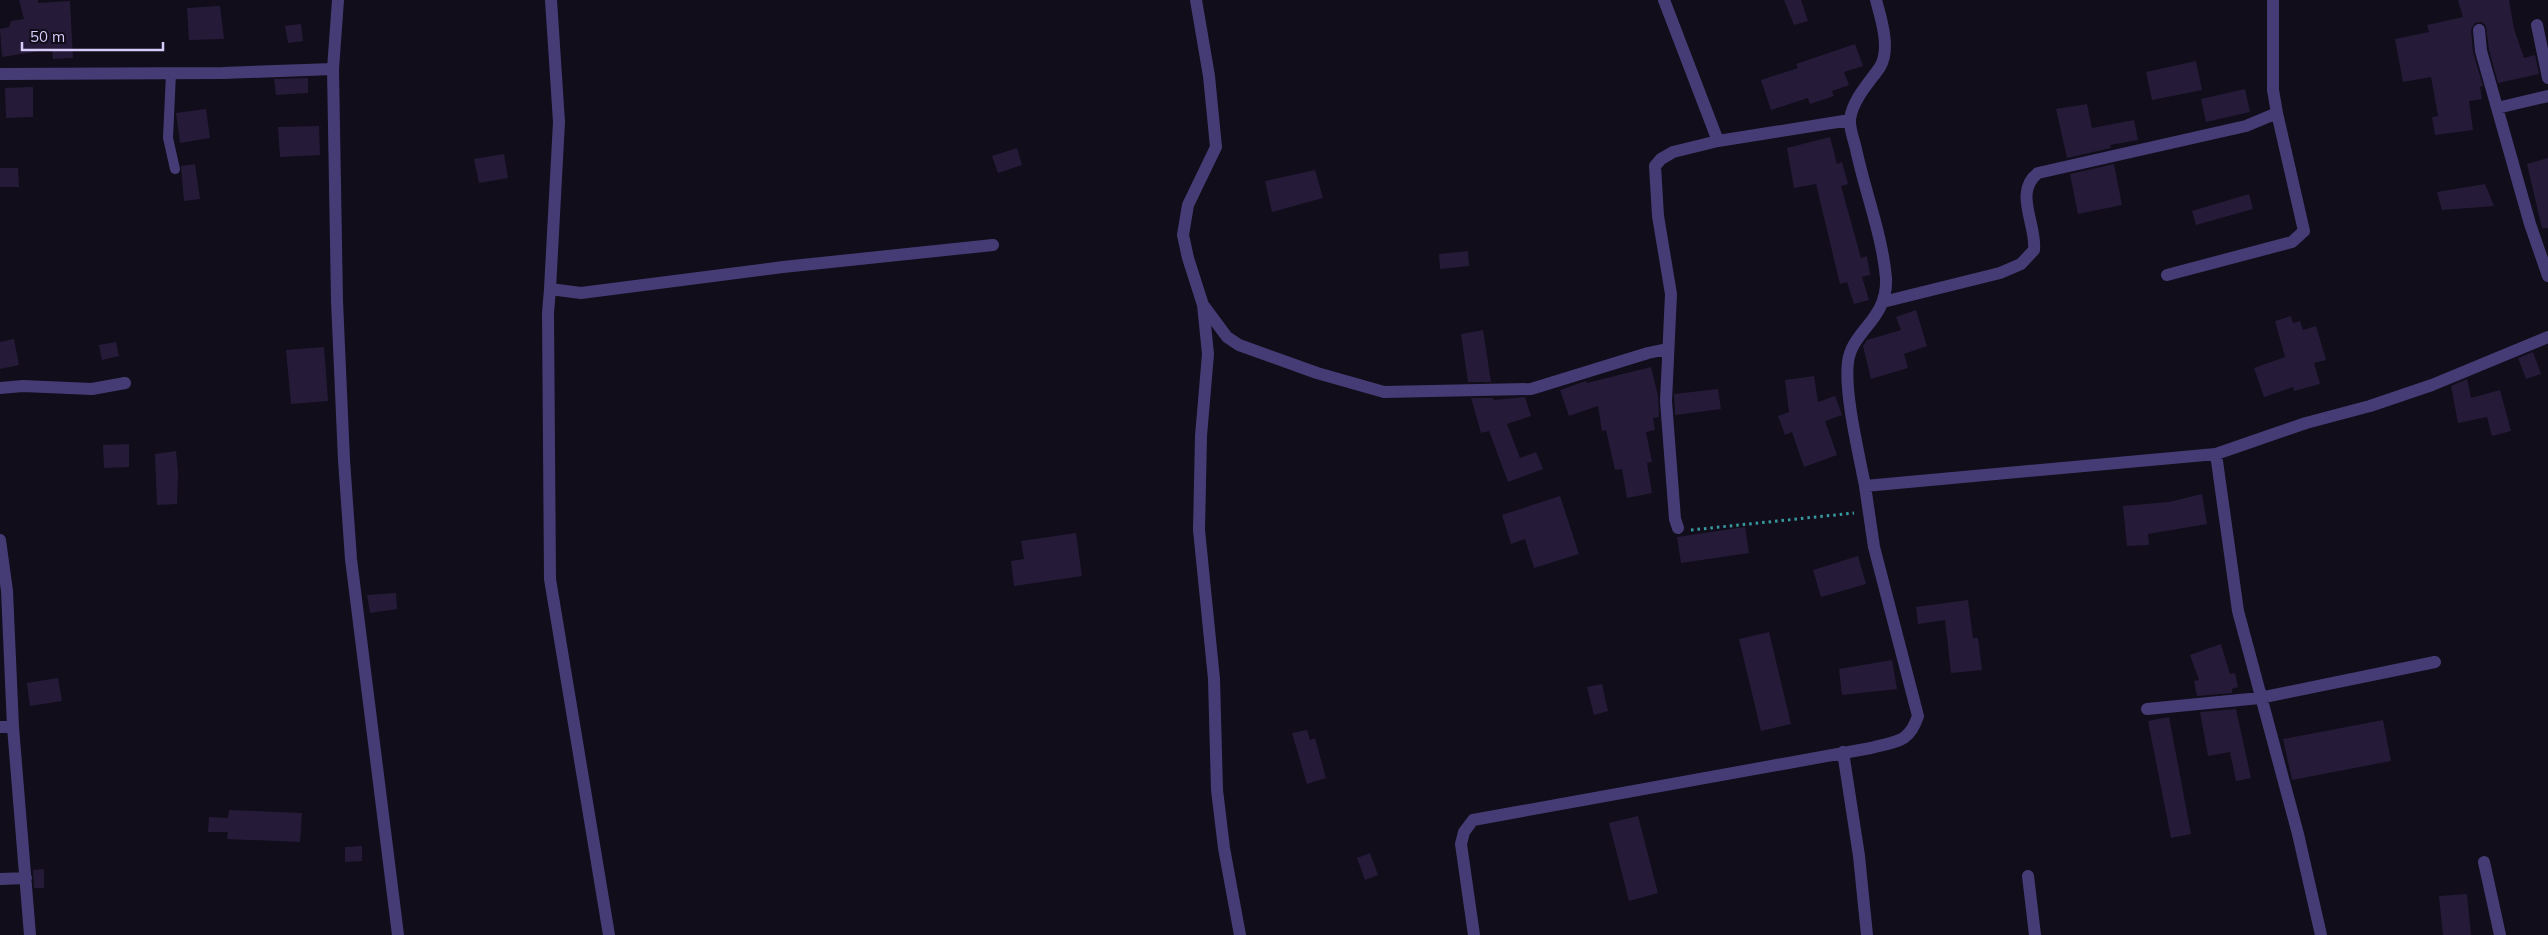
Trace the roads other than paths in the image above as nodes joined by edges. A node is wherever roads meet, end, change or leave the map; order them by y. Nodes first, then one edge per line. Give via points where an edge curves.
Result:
1 (338, 0) edge
2 (551, 0) edge
3 (1196, 0) edge
4 (1664, 0) edge
5 (1876, 0) edge
6 (2273, 0) edge
7 (2537, 25) dead end
8 (2479, 30) dead end
9 (333, 69) junction
10 (171, 73) junction
11 (0, 74) edge
12 (2548, 78) edge
13 (2548, 96) edge
14 (2497, 108) junction
15 (2277, 113) junction
16 (1850, 120) junction
17 (1718, 141) junction
18 (175, 170) dead end
19 (993, 245) dead end
20 (2167, 275) dead end
21 (2548, 276) edge
22 (550, 289) junction
23 (1883, 302) junction
24 (1203, 305) junction
25 (2548, 337) edge
26 (1668, 349) junction
27 (125, 383) dead end
28 (0, 388) edge
29 (2216, 454) junction
30 (1865, 486) junction
31 (1678, 528) road end
32 (0, 540) edge
33 (2435, 662) dead end
34 (2260, 698) junction
35 (2147, 709) dead end
36 (7, 727) edge
37 (1843, 752) junction
38 (2484, 862) dead end
39 (2028, 876) dead end
40 (26, 878) junction
41 (0, 880) edge
42 (30, 935) edge
43 (398, 935) edge
44 (609, 935) edge
45 (1240, 935) edge
46 (1474, 935) edge
47 (1868, 935) edge
48 (2035, 935) edge
49 (2321, 935) edge
50 (2500, 935) edge

1 - 9 street
2 - 22 street via 559,122
3 - 24 street via 1209,76 1216,147 1188,205 1183,235
4 - 17 street
5 - 16 street via 1884,46 1881,65 1868,81
6 - 15 street via 2273,90
7 - 12 street
8 - 14 street via 2481,51
9 - 10 street
9 - 43 street via 336,301 350,549
10 - 11 street
10 - 18 lane via 168,138
13 - 14 street
14 - 21 street
15 - 20 street via 2304,231 2292,242
15 - 23 street via 2246,126 2038,173 2032,177 2027,191 2034,250 2021,264 2000,273
16 - 17 street
16 - 23 street via 1881,244 1886,277
17 - 26 street via 1673,152 1655,166 1658,216 1671,294
19 - 22 street via 783,266 581,293
22 - 44 street via 550,579
23 - 30 street via 1854,346 1848,362 1850,396
24 - 26 street via 1227,337 1238,345 1317,374 1384,392 1531,389
24 - 45 street via 1208,354 1201,436 1199,530 1214,679 1217,790
25 - 29 street via 2432,385
26 - 31 street via 1668,442
27 - 28 street via 92,389
29 - 30 street
29 - 34 street via 2238,611
30 - 37 street via 1874,547 1918,716 1913,730 1904,739
32 - 36 street via 9,629
33 - 34 street
34 - 35 street
34 - 49 street via 2298,834
36 - 40 street
37 - 46 street via 1473,820 1464,832 1461,844
37 - 47 street
38 - 50 street
39 - 48 street
40 - 41 street
40 - 42 street

